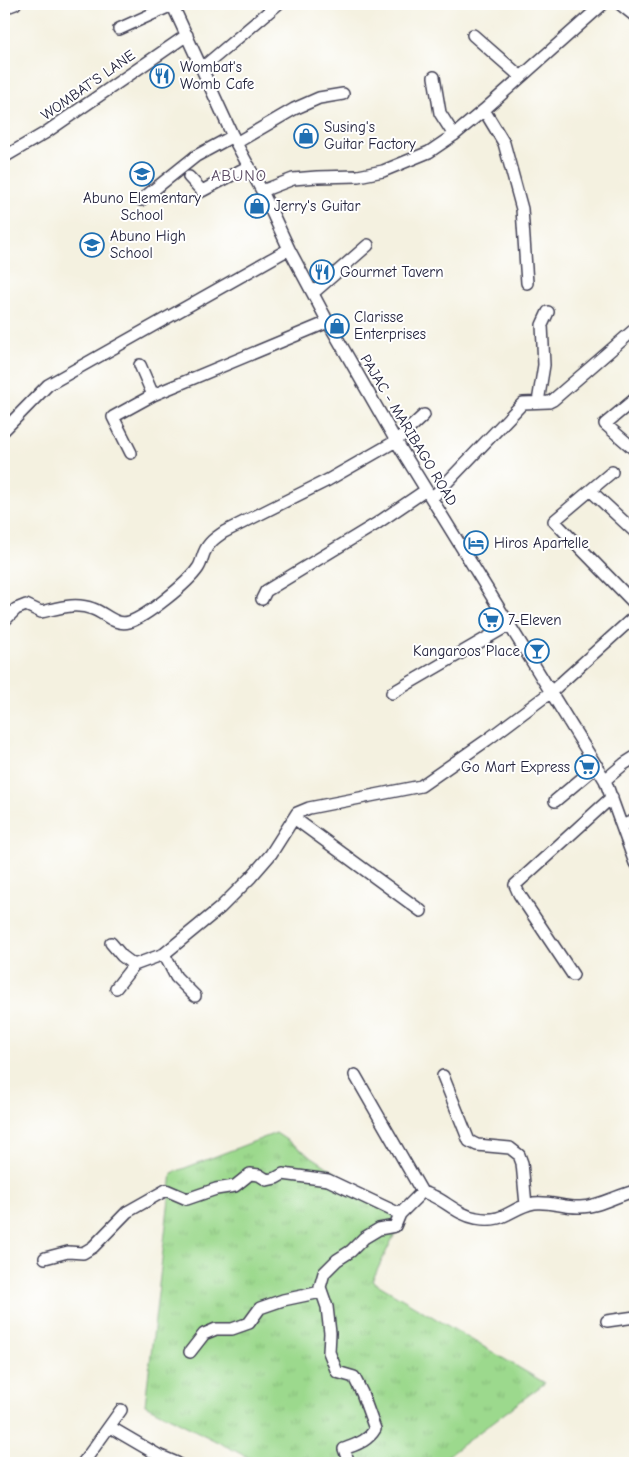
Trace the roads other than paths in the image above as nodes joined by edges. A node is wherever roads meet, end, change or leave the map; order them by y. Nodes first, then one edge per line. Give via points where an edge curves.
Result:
1 (15, 4) edge
2 (172, 4) edge
3 (278, 4) edge
4 (603, 4) edge
5 (620, 4) edge
6 (4, 8) edge
7 (635, 16) edge
8 (119, 29) dead end
9 (187, 35) junction
10 (473, 35) dead end
11 (202, 68) junction
12 (434, 77) dead end
13 (521, 77) junction
14 (343, 94) dead end
15 (484, 110) junction
16 (454, 135) junction
17 (234, 140) junction
18 (4, 157) edge
19 (250, 169) junction
20 (189, 177) dead end
21 (262, 191) junction
22 (206, 197) dead end
23 (141, 200) dead end
24 (368, 246) dead end
25 (289, 248) junction
26 (526, 283) dead end
27 (313, 293) junction
28 (548, 312) dead end
29 (328, 322) junction
30 (635, 329) edge
31 (140, 365) dead end
32 (153, 395) junction
33 (635, 399) edge
34 (538, 402) junction
35 (424, 415) dead end
36 (4, 430) edge
37 (396, 441) junction
38 (635, 450) edge
39 (131, 454) dead end
40 (612, 472) dead end
41 (591, 491) junction
42 (429, 494) junction
43 (635, 532) edge
44 (262, 599) dead end
45 (635, 604) edge
46 (635, 616) edge
47 (4, 621) edge
48 (509, 625) junction
49 (551, 692) junction
50 (392, 693) dead end
51 (635, 757) edge
52 (597, 766) junction
53 (605, 780) junction
54 (612, 796) junction
55 (555, 801) dead end
56 (294, 818) junction
57 (635, 820) edge
58 (622, 826) junction
59 (633, 847) edge
60 (635, 863) edge
61 (421, 911) dead end
62 (112, 943) dead end
63 (164, 954) junction
64 (134, 965) junction
65 (573, 975) dead end
66 (116, 988) dead end
67 (195, 996) dead end
68 (355, 1075) dead end
69 (443, 1076) dead end
70 (635, 1191) edge
71 (422, 1192) junction
72 (526, 1206) junction
73 (400, 1214) junction
74 (45, 1258) dead end
75 (321, 1292) junction
76 (635, 1317) edge
77 (607, 1321) dead end
78 (190, 1352) dead end
79 (122, 1410) dead end
80 (110, 1427) junction
81 (154, 1459) edge
82 (83, 1463) edge
83 (177, 1463) edge
84 (348, 1463) edge

1 - 6 street
2 - 8 street
2 - 9 street, PAJAC - MARIBAGO ROAD
3 - 11 street
4 - 13 street
5 - 7 street
9 - 11 street, PAJAC - MARIBAGO ROAD
9 - 18 street, WOMBAT'S LANE via 45,133
10 - 13 street
11 - 17 street, PAJAC - MARIBAGO ROAD
12 - 16 street via 440,113
13 - 15 street
14 - 17 street via 319,98
15 - 16 street
15 - 26 street via 504,144 522,209
16 - 21 street via 428,152 383,171 358,176 293,179
17 - 19 street, PAJAC - MARIBAGO ROAD
17 - 23 street via 196,156
19 - 20 street via 202,192
19 - 21 street, PAJAC - MARIBAGO ROAD
19 - 22 street
21 - 25 street, PAJAC - MARIBAGO ROAD
24 - 27 street
25 - 27 street, PAJAC - MARIBAGO ROAD
25 - 36 street via 48,385
27 - 29 street, PAJAC - MARIBAGO ROAD
28 - 34 street via 542,325 544,365
29 - 32 street
29 - 37 street, PAJAC - MARIBAGO ROAD
30 - 34 street via 553,400
31 - 32 street
32 - 39 street via 113,417
33 - 38 street via 605,424
34 - 42 street via 523,403
35 - 37 street
37 - 42 street, PAJAC - MARIBAGO ROAD
37 - 47 street via 210,541 199,567 186,582 150,611 128,622 114,621 94,608 71,604 41,612 26,605 16,609
40 - 41 street
41 - 43 street
41 - 45 street via 554,521
42 - 44 street via 266,591
42 - 48 street, PAJAC - MARIBAGO ROAD
46 - 49 street
48 - 49 street, PAJAC - MARIBAGO ROAD
48 - 50 street
49 - 52 street, PAJAC - MARIBAGO ROAD
49 - 56 street via 421,786 308,808
51 - 53 street
52 - 53 street, PAJAC - MARIBAGO ROAD
52 - 55 street
53 - 54 street, PAJAC - MARIBAGO ROAD
54 - 58 street, PAJAC - MARIBAGO ROAD
54 - 65 street via 515,884
56 - 61 street
56 - 63 street via 271,854 251,877 220,908
57 - 58 street
58 - 59 street, PAJAC - MARIBAGO ROAD
59 - 60 street, PAJAC - MARIBAGO ROAD
62 - 64 street
63 - 64 street
63 - 67 street via 176,977
64 - 66 street
68 - 71 street
69 - 72 street via 469,1141 477,1145 510,1148 519,1155
70 - 72 street via 587,1206 544,1203
71 - 72 street via 436,1196 465,1216 484,1220 504,1216
71 - 73 street
73 - 74 street via 328,1180 283,1174 266,1180 250,1174 236,1186 187,1199 166,1190 127,1212 83,1253 68,1252
73 - 75 street via 394,1226 379,1229 337,1260 324,1273
75 - 78 street via 260,1308 249,1323 232,1329 216,1328 204,1334
75 - 84 street via 327,1307 329,1352 337,1372 354,1378 375,1428 364,1442 344,1449
76 - 77 street
79 - 80 street
80 - 81 street
80 - 82 street
81 - 83 street

